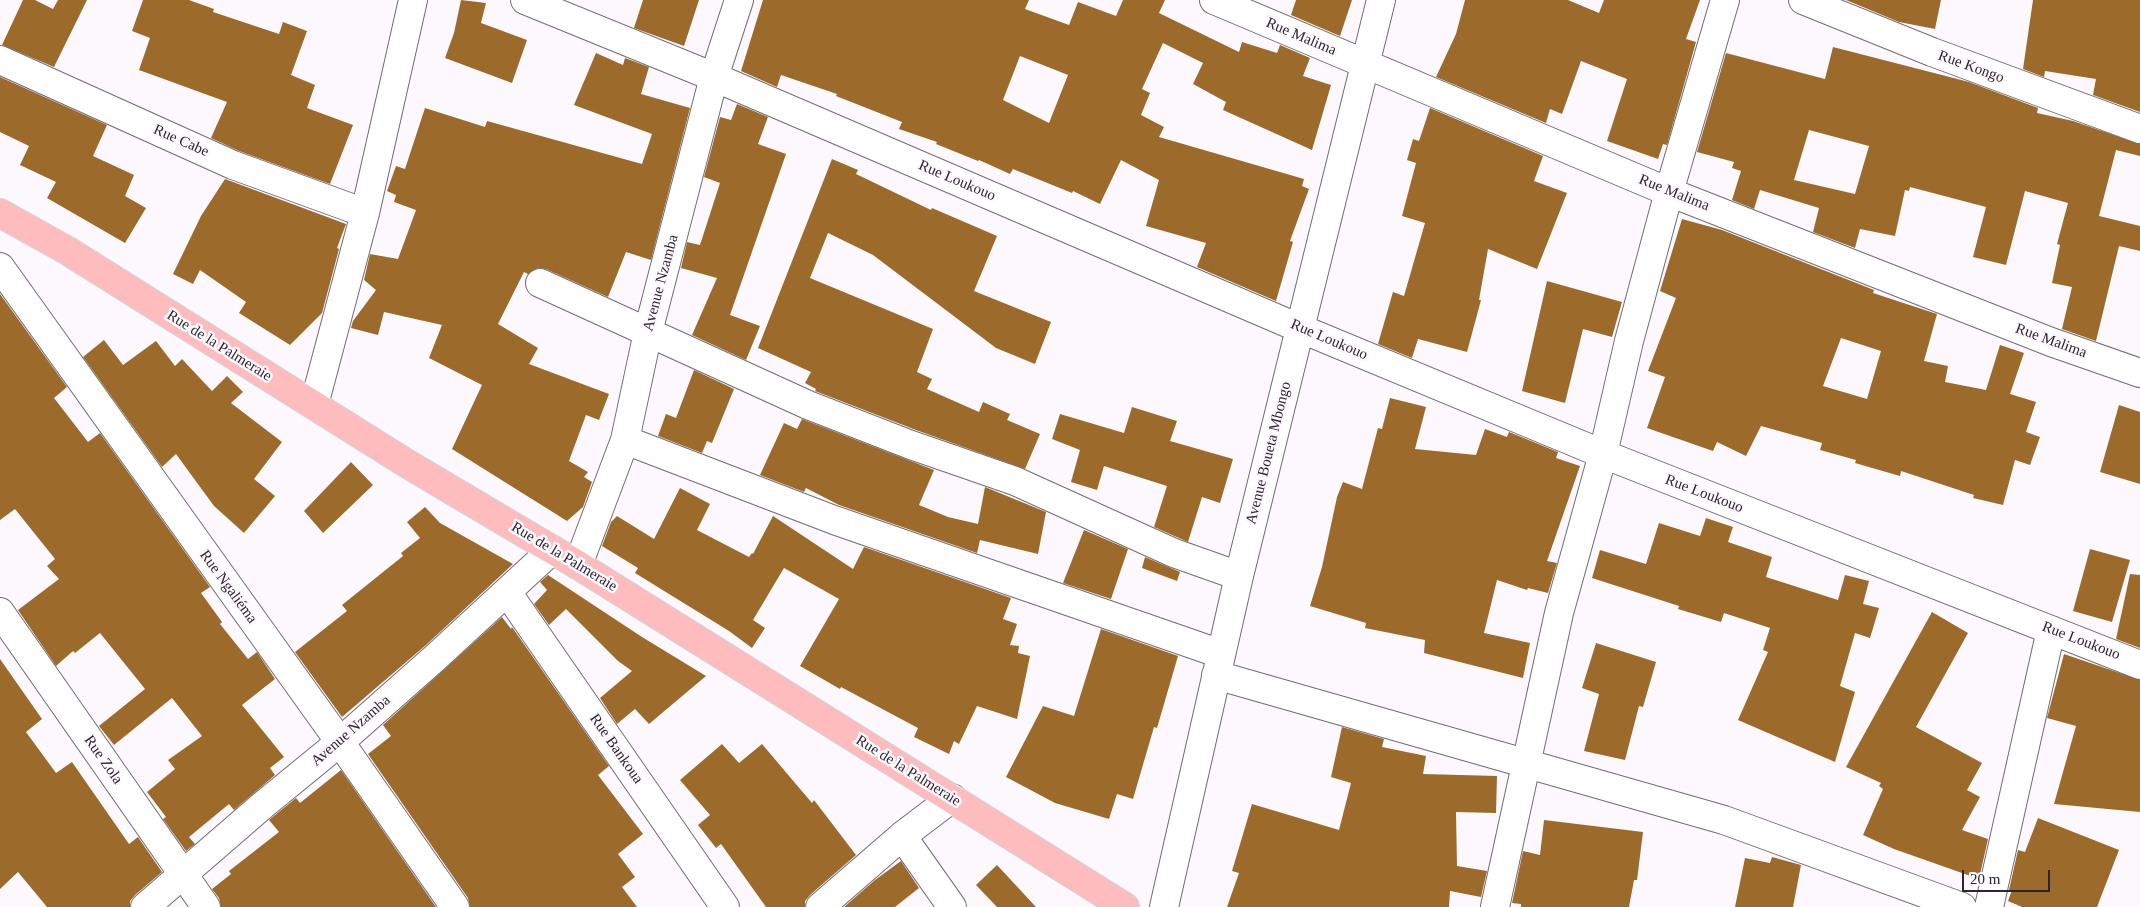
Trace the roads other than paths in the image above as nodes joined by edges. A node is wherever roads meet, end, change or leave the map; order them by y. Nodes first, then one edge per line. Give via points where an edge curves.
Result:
1 (413, 0) edge
2 (525, 0) edge
3 (739, 0) edge
4 (1214, 0) edge
5 (1382, 0) edge
6 (1725, 0) edge
7 (1803, 0) edge
8 (0, 60) edge
9 (1366, 64) junction
10 (714, 77) junction
11 (2140, 129) edge
12 (1669, 192) junction
13 (0, 213) edge
14 (365, 213) junction
15 (0, 267) edge
16 (540, 283) dead end
17 (1299, 328) junction
18 (648, 332) junction
19 (2140, 373) edge
20 (314, 405) junction
21 (626, 440) junction
22 (1602, 454) junction
23 (552, 550) junction
24 (578, 565) junction
25 (1239, 576) junction
26 (507, 592) junction
27 (0, 612) edge
28 (2051, 630) junction
29 (2140, 664) edge
30 (1218, 665) junction
31 (340, 742) junction
32 (1525, 764) junction
33 (952, 798) junction
34 (902, 836) junction
35 (183, 874) junction
36 (145, 907) edge
37 (206, 907) edge
38 (455, 907) edge
39 (724, 907) edge
40 (820, 907) edge
41 (952, 907) edge
42 (1125, 907) edge
43 (1164, 907) edge
44 (1495, 907) edge
45 (1962, 907) edge
46 (1989, 907) edge

1 - 14 street
2 - 10 street, Rue Loukouo
3 - 10 street, Avenue Nzamba
4 - 9 street, Rue Malima
5 - 9 street, Avenue Boueta Mbongo
6 - 12 street
7 - 11 street, Rue Kongo
8 - 14 street, Rue Cabe via 233,165
9 - 12 street, Rue Malima
9 - 17 street, Avenue Boueta Mbongo
10 - 17 street, Rue Loukouo
10 - 18 street, Avenue Nzamba
12 - 19 street, Rue Malima
12 - 22 street
13 - 20 main road, Rue de la Palmeraie
14 - 20 street
15 - 31 street, Rue Ngaliéma
16 - 18 street
17 - 22 street, Rue Loukouo
17 - 25 street, Avenue Boueta Mbongo
18 - 21 street, Avenue Nzamba
18 - 25 street via 808,405 1015,481 1174,553
20 - 23 main road, Rue de la Palmeraie
21 - 24 street, Avenue Nzamba
21 - 30 street
22 - 28 street, Rue Loukouo
22 - 32 street via 1558,613
23 - 24 main road, Rue de la Palmeraie
23 - 26 street, Avenue Nzamba
24 - 33 main road, Rue de la Palmeraie
25 - 30 street, Avenue Boueta Mbongo
26 - 31 street, Avenue Nzamba
26 - 39 street, Rue Bankoua
27 - 35 street, Rue Zola
28 - 29 street, Rue Loukouo
28 - 46 street
30 - 32 street
30 - 43 street, Avenue Boueta Mbongo
31 - 35 street, Avenue Nzamba
31 - 38 street, Rue Ngaliéma
32 - 44 street
32 - 45 street via 1724,820
33 - 34 street
33 - 42 main road, Rue de la Palmeraie
34 - 40 street
34 - 41 street
35 - 36 street, Avenue Nzamba
35 - 37 street, Rue Zola

